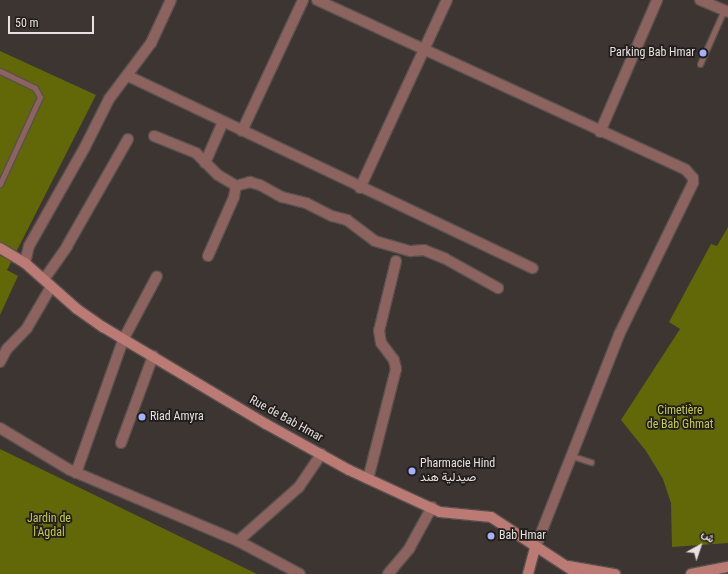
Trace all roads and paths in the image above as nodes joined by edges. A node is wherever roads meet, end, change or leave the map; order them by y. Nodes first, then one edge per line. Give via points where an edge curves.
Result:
1 (171, 0) edge
2 (303, 0) edge
3 (317, 0) edge
4 (447, 0) edge
5 (657, 0) edge
6 (700, 0) edge
7 (726, 11) edge
8 (424, 50) junction
9 (700, 64) dead end
10 (0, 71) edge
11 (128, 76) junction
12 (223, 122) junction
13 (242, 132) junction
14 (600, 132) junction
15 (154, 136) dead end
16 (128, 139) dead end
17 (205, 163) junction
18 (0, 184) edge
19 (236, 186) junction
20 (360, 188) junction
21 (0, 248) edge
22 (208, 256) dead end
23 (396, 261) dead end
24 (25, 263) junction
25 (533, 268) dead end
26 (156, 276) dead end
27 (48, 282) junction
28 (498, 288) dead end
29 (123, 340) junction
30 (153, 356) junction
31 (0, 362) edge
32 (0, 428) edge
33 (121, 443) dead end
34 (321, 454) junction
35 (572, 456) junction
36 (591, 462) dead end
37 (76, 473) junction
38 (368, 479) junction
39 (432, 507) junction
40 (238, 541) junction
41 (535, 548) junction
42 (567, 566) junction
43 (728, 567) edge
44 (300, 574) edge
45 (388, 574) edge
46 (528, 574) edge
47 (578, 574) edge
48 (615, 574) edge
49 (691, 574) edge

1 - 11 street via 151,43
2 - 13 street
3 - 8 street
4 - 8 street
5 - 14 street
6 - 7 street
7 - 9 lane
8 - 14 street
8 - 20 street
10 - 18 lane via 35,88 40,97
11 - 12 street
11 - 24 street via 109,99 30,246
12 - 13 street
12 - 17 street
13 - 20 street
14 - 35 street via 686,170 693,178 693,183 619,335
15 - 17 street via 188,149
16 - 27 street
17 - 19 street
19 - 22 street via 234,197
19 - 28 street via 250,182 260,185 282,197 306,203 332,216 347,220 375,241 411,251 424,250 444,258
20 - 25 street
21 - 24 main road, Rue de Bab Hmar
23 - 38 street via 379,336 383,347 396,364 396,369
24 - 27 main road, Rue de Bab Hmar
26 - 29 street
27 - 29 main road, Rue de Bab Hmar via 76,309
27 - 31 street via 27,328 7,349
29 - 30 main road, Rue de Bab Hmar
29 - 37 street
30 - 33 street
30 - 34 main road, Rue de Bab Hmar
32 - 37 street
34 - 38 main road, Rue de Bab Hmar
34 - 40 street via 299,487
35 - 36 lane
35 - 41 street
37 - 40 street
38 - 39 main road, Rue de Bab Hmar
39 - 41 main road, Rue de Bab Hmar via 440,512 491,517
39 - 45 street via 409,549
40 - 44 street
41 - 42 main road, Rue de Bab Hmar
41 - 46 main road
42 - 47 main road, Rue de Bab Hmar
42 - 48 main road
43 - 49 main road

